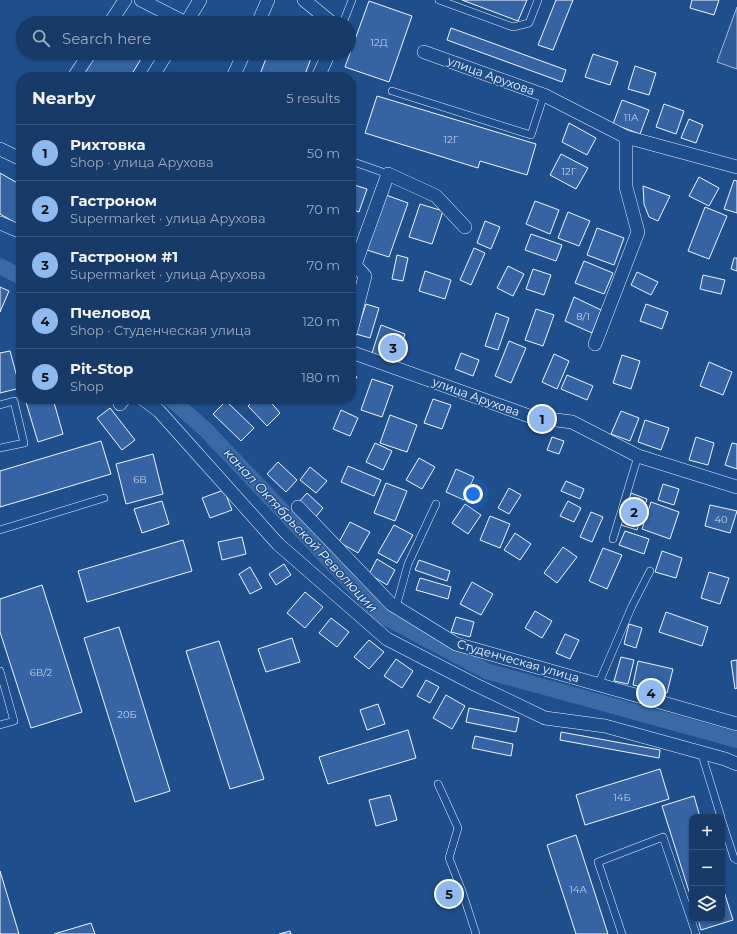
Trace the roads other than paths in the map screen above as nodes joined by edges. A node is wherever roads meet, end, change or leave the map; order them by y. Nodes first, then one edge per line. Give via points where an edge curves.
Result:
1 (125, 0) edge
2 (141, 0) edge
3 (200, 0) edge
4 (268, 0) edge
5 (304, 0) edge
6 (352, 0) edge
7 (439, 0) edge
8 (538, 0) edge
9 (115, 16) edge
10 (172, 16) edge
11 (190, 16) edge
12 (261, 16) edge
13 (323, 16) edge
14 (346, 16) edge
15 (424, 52) dead end
16 (85, 60) edge
17 (163, 60) edge
18 (241, 60) edge
19 (326, 60) edge
20 (77, 72) edge
21 (155, 72) edge
22 (235, 72) edge
23 (320, 72) edge
24 (392, 91) dead end
25 (544, 95) junction
26 (626, 137) junction
27 (0, 149) edge
28 (16, 156) edge
29 (356, 163) edge
30 (737, 167) edge
31 (388, 174) junction
32 (0, 223) edge
33 (465, 227) dead end
34 (16, 230) edge
35 (356, 256) edge
36 (356, 267) edge
37 (356, 311) edge
38 (595, 344) dead end
39 (356, 354) edge
40 (150, 404) edge
41 (0, 405) edge
42 (0, 448) edge
43 (638, 456) junction
44 (737, 487) edge
45 (104, 498) dead end
46 (436, 504) dead end
47 (298, 507) dead end
48 (0, 530) edge
49 (613, 540) dead end
50 (650, 571) dead end
51 (396, 607) junction
52 (0, 671) edge
53 (598, 685) junction
54 (737, 724) edge
55 (0, 725) edge
56 (700, 752) junction
57 (737, 764) edge
58 (438, 784) dead end
59 (720, 814) edge
60 (725, 830) edge
61 (737, 860) edge
62 (476, 934) edge
63 (622, 934) edge
64 (696, 934) edge

1 - 9 street
2 - 10 street
3 - 11 street
4 - 12 street
5 - 13 street
6 - 14 lane
7 - 8 lane via 513,27 529,23
15 - 25 street, улица Арухова
16 - 20 street
17 - 21 street
18 - 22 street
19 - 23 street
24 - 25 lane via 531,135
25 - 26 street, улица Арухова
26 - 30 street, улица Арухова
26 - 38 street via 626,187 638,232
27 - 28 street
29 - 31 lane
31 - 33 street via 436,196
31 - 35 street
32 - 34 street
36 - 37 street via 365,276
39 - 43 street, улица Арухова via 532,417 572,422
40 - 56 street via 159,411 278,544 387,638 476,686 545,718 605,726
41 - 42 lane via 14,402 24,443
43 - 44 street, улица Арухова
43 - 49 lane
45 - 48 lane
46 - 51 lane via 408,564
47 - 51 street, Студенческая улица via 373,587
50 - 53 lane
51 - 53 street, Студенческая улица via 456,644
52 - 55 lane via 14,721
53 - 54 street, Студенческая улица
56 - 57 street
56 - 59 lane
58 - 62 lane via 458,828 449,858
60 - 61 lane via 734,858
63 - 64 lane via 598,862 663,837

